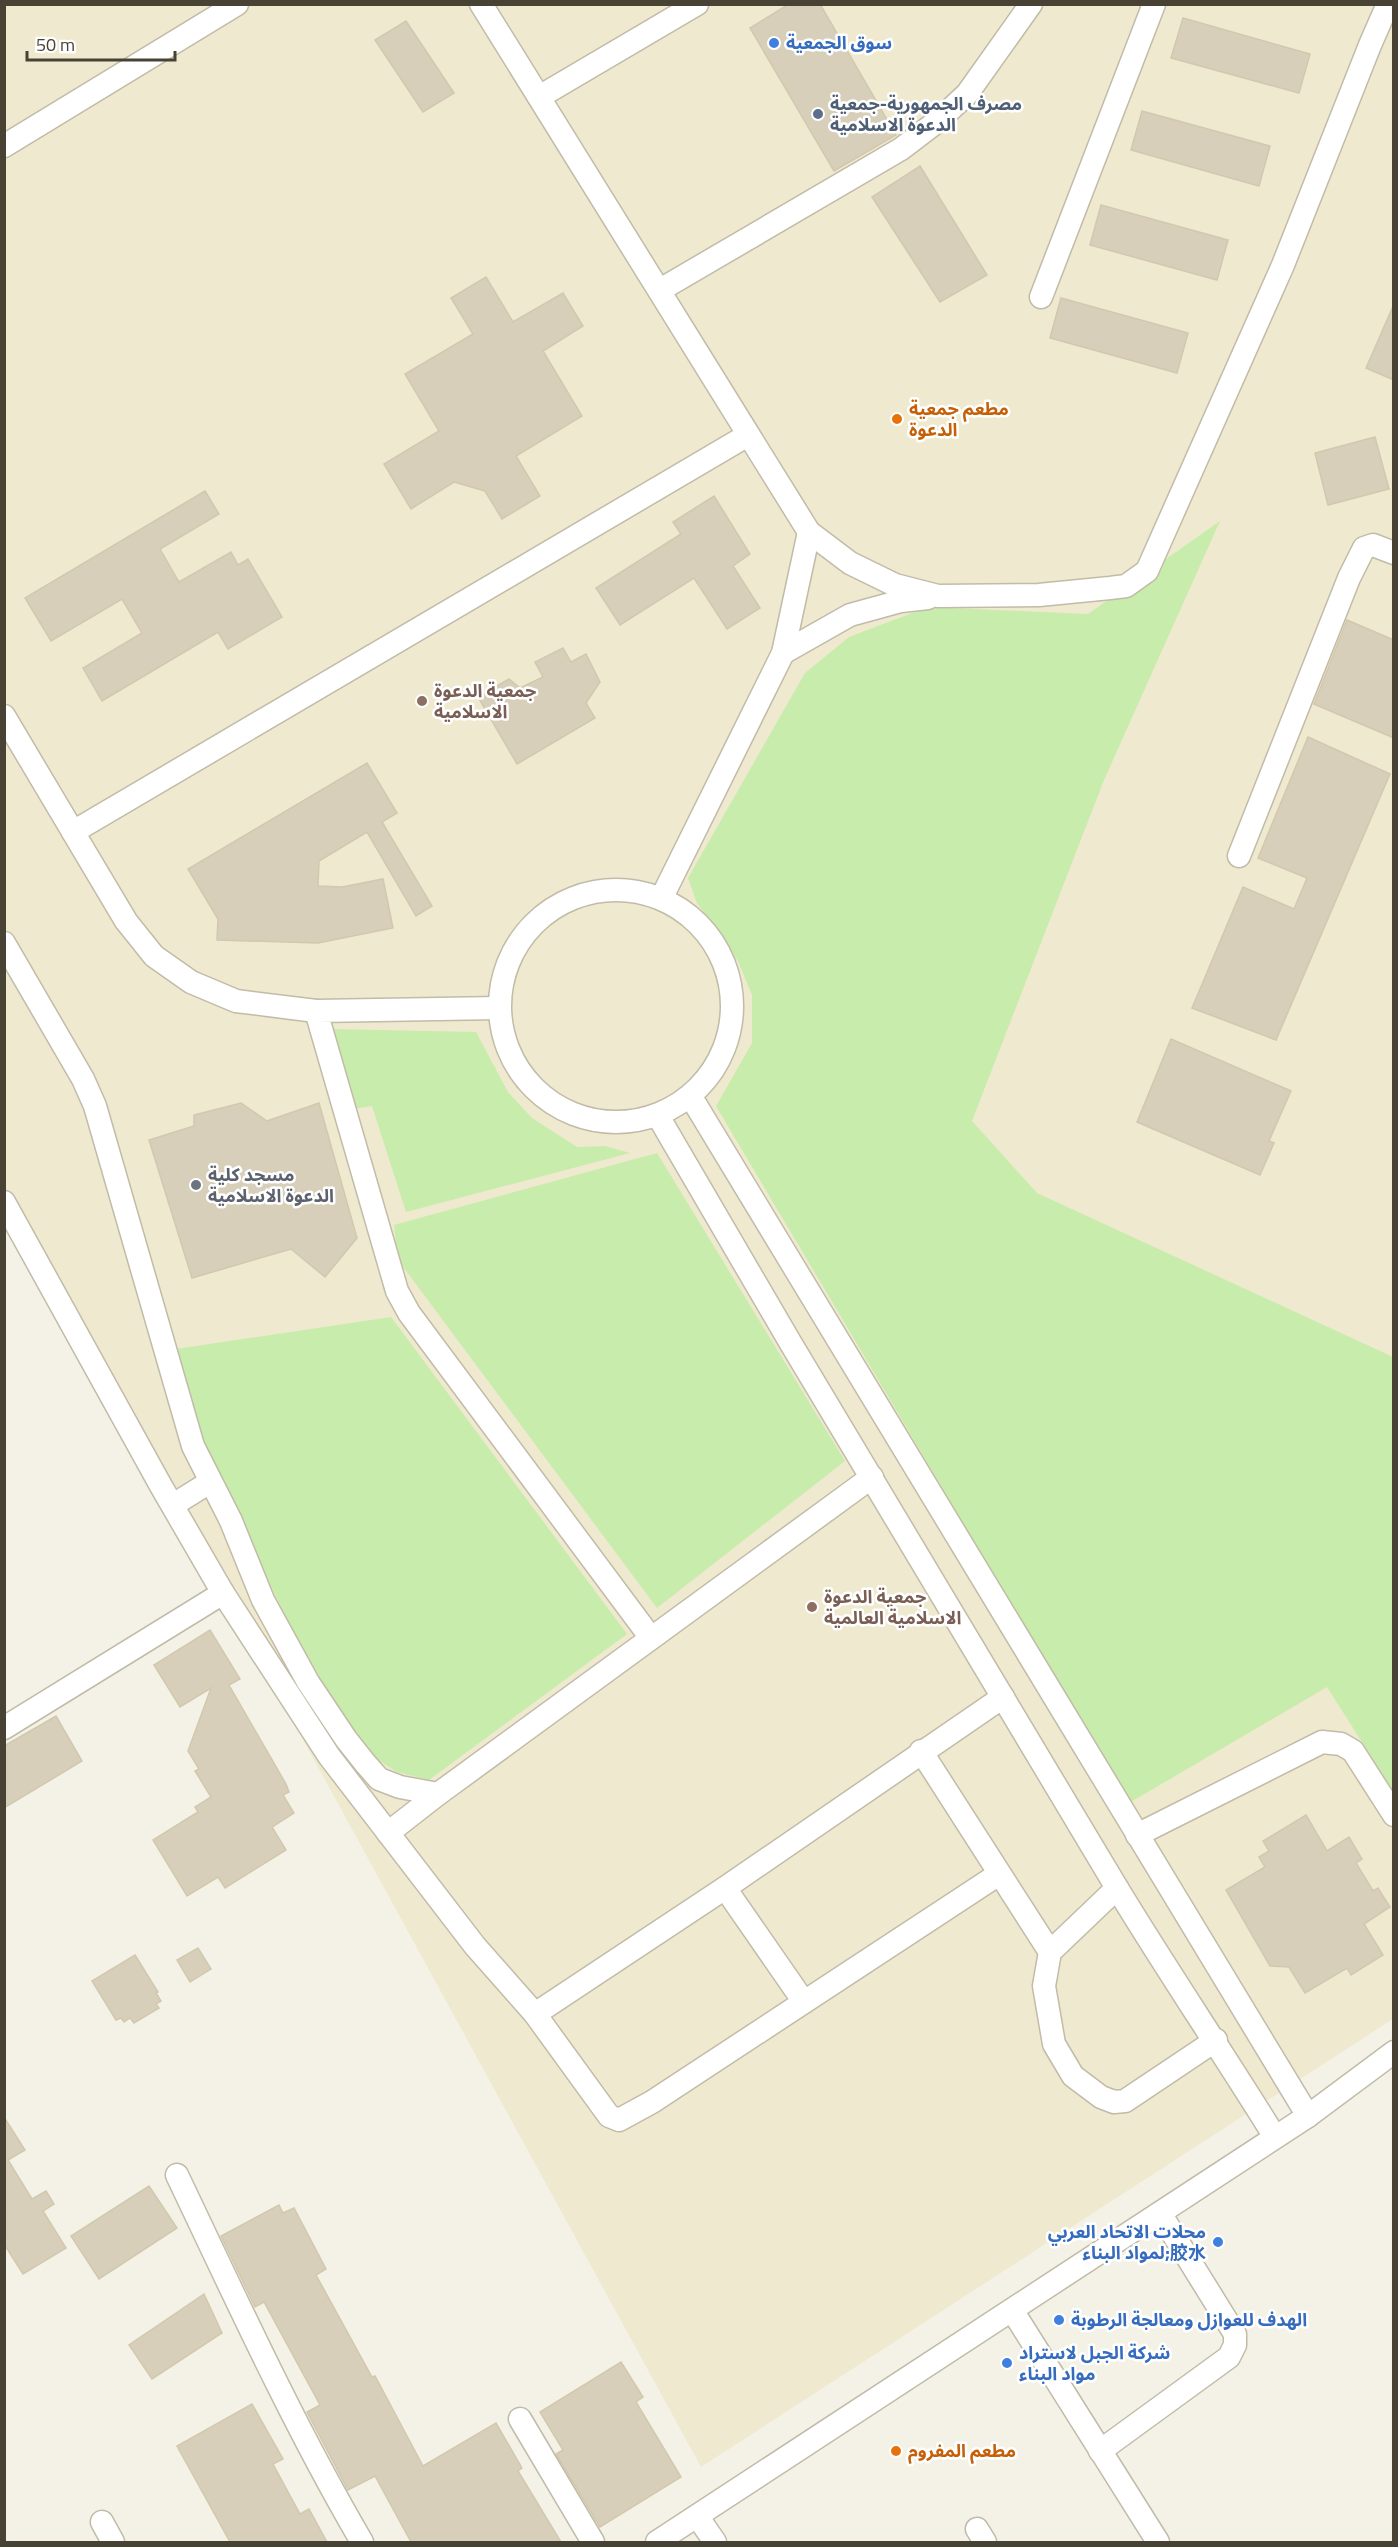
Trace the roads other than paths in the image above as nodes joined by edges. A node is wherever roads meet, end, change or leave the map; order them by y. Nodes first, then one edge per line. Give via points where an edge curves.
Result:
1 (237, 4) edge
2 (481, 4) edge
3 (698, 4) edge
4 (1031, 4) edge
5 (1154, 4) edge
6 (1388, 4) edge
7 (540, 97) junction
8 (4, 146) edge
9 (660, 290) junction
10 (1041, 297) dead end
11 (748, 435) junction
12 (809, 532) junction
13 (1394, 553) edge
14 (938, 596) junction
15 (783, 653) junction
16 (4, 716) edge
17 (73, 832) junction
18 (1239, 856) dead end
19 (662, 897) junction
20 (4, 943) edge
21 (499, 1008) junction
22 (316, 1011) junction
23 (691, 1097) junction
24 (658, 1116) junction
25 (4, 1202) edge
26 (872, 1477) junction
27 (210, 1482) junction
28 (173, 1505) junction
29 (223, 1593) junction
30 (651, 1638) junction
31 (1003, 1697) junction
32 (4, 1728) edge
33 (921, 1751) junction
34 (438, 1794) junction
35 (1394, 1815) edge
36 (388, 1833) junction
37 (1137, 1835) junction
38 (999, 1874) junction
39 (725, 1888) junction
40 (1117, 1888) junction
41 (1050, 1952) junction
42 (804, 2002) junction
43 (535, 2014) junction
44 (1216, 2040) junction
45 (1394, 2052) edge
46 (1308, 2116) junction
47 (1275, 2137) junction
48 (177, 2175) dead end
49 (1160, 2213) junction
50 (1012, 2310) junction
51 (520, 2419) dead end
52 (1100, 2451) junction
53 (697, 2516) junction
54 (102, 2522) dead end
55 (113, 2542) edge
56 (362, 2542) edge
57 (593, 2542) edge
58 (657, 2542) edge
59 (715, 2542) edge
60 (1158, 2542) edge

1 - 8 street
2 - 7 street
3 - 7 street
4 - 9 street via 967,93 939,120 901,149
5 - 10 street
6 - 14 street via 1278,276 1147,571 1126,586 1110,588 1039,595
7 - 9 street
9 - 11 street
11 - 12 street
11 - 17 street
12 - 14 street via 850,563 895,585
12 - 15 street
13 - 18 street via 1372,545 1364,548
14 - 15 street via 850,615
15 - 19 street
16 - 17 street
17 - 22 street via 126,921 154,956 191,982 236,1001
19 - 21 street via 605,889 550,909 512,952
19 - 23 street via 710,933 733,989 726,1048
20 - 27 street via 95,1106 193,1446
21 - 22 street
21 - 24 street via 513,1062 550,1104 603,1123
22 - 30 street via 397,1291 409,1313
23 - 24 street
23 - 37 street
24 - 26 street
25 - 28 street
26 - 30 street
26 - 31 street
27 - 28 street
27 - 34 street via 289,1651 346,1739 380,1779 414,1791
28 - 29 street
29 - 32 street
29 - 36 street via 329,1756
30 - 34 street
31 - 33 street
31 - 40 street
33 - 38 street
33 - 39 street
34 - 36 street
35 - 37 street via 1353,1751 1341,1744 1322,1742
36 - 43 street via 475,1946
37 - 46 street
38 - 41 street
38 - 42 street
39 - 42 street
39 - 43 street
40 - 41 street
40 - 44 street
41 - 44 street via 1044,1986 1054,2044 1073,2076 1101,2097 1125,2101
42 - 43 street via 619,2120 609,2116
44 - 47 street
45 - 46 street
46 - 47 street
47 - 49 street
48 - 56 street via 290,2411
49 - 50 street
49 - 52 street via 1235,2334 1235,2345 1229,2357
50 - 52 street
50 - 53 street
51 - 57 street
52 - 60 street
53 - 58 street
53 - 59 street
54 - 55 street

